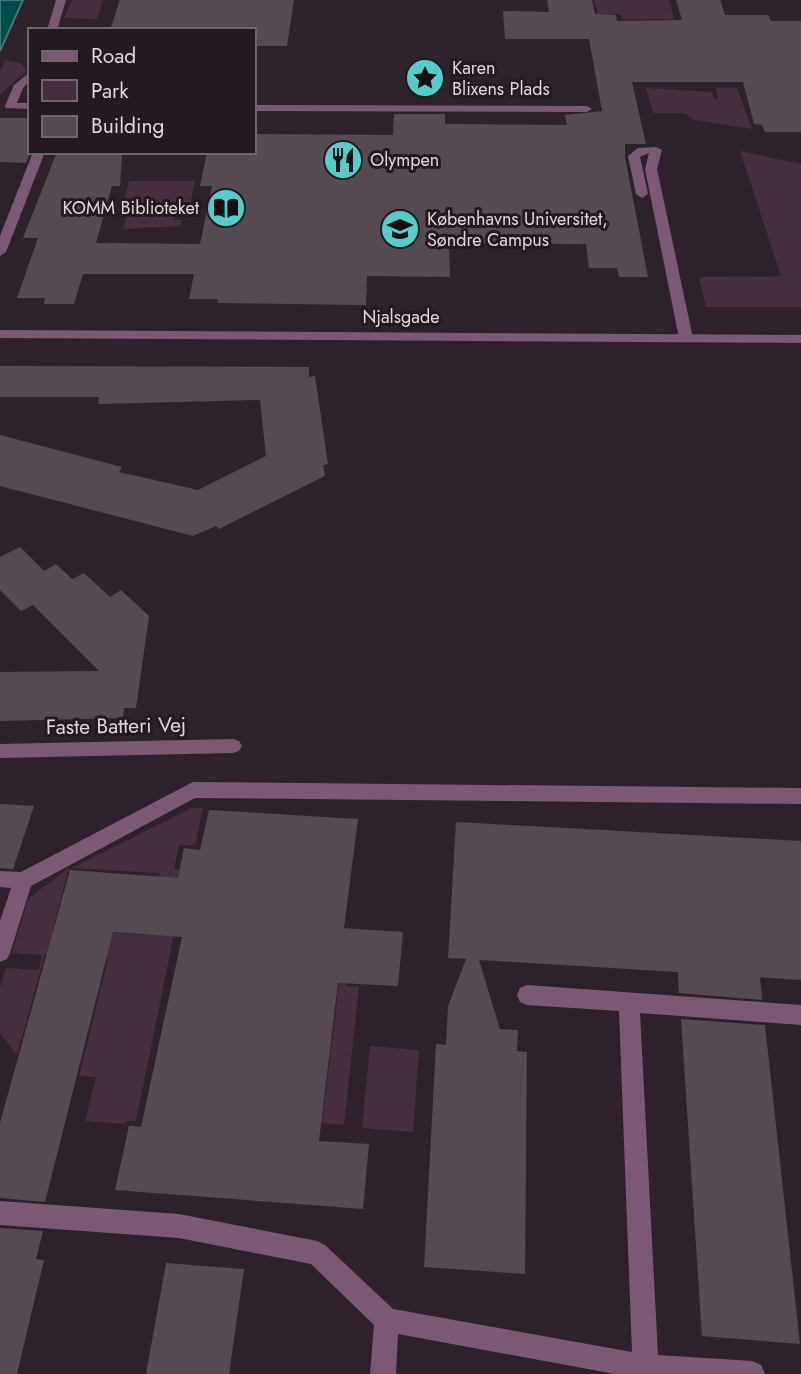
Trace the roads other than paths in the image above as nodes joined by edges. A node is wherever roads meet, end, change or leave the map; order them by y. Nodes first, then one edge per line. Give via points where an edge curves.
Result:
1 (61, 0) edge
2 (53, 28) edge
3 (28, 77) edge
4 (28, 106) edge
5 (256, 108) edge
6 (587, 110) dead end
7 (38, 154) edge
8 (642, 194) dead end
9 (0, 251) edge
10 (0, 334) edge
11 (686, 338) junction
12 (801, 339) edge
13 (233, 746) dead end
14 (0, 751) edge
15 (801, 796) edge
16 (0, 879) edge
17 (23, 881) junction
18 (0, 953) edge
19 (527, 995) dead end
20 (629, 1003) junction
21 (801, 1015) edge
22 (0, 1213) edge
23 (387, 1320) junction
24 (646, 1371) edge
25 (383, 1374) edge
26 (752, 1374) edge

1 - 2 street
3 - 4 street via 18,86 10,106
5 - 6 street
7 - 9 street
8 - 11 street via 634,156 642,150 656,150 651,169
10 - 11 street, Njalsgade
11 - 12 street, Njalsgade
13 - 14 street, Faste Batteri Vej
15 - 17 street via 193,790
16 - 17 street
17 - 18 street
19 - 20 street
20 - 21 street
20 - 24 street
22 - 23 street via 179,1226 317,1253
23 - 24 street
23 - 25 street
24 - 26 street

